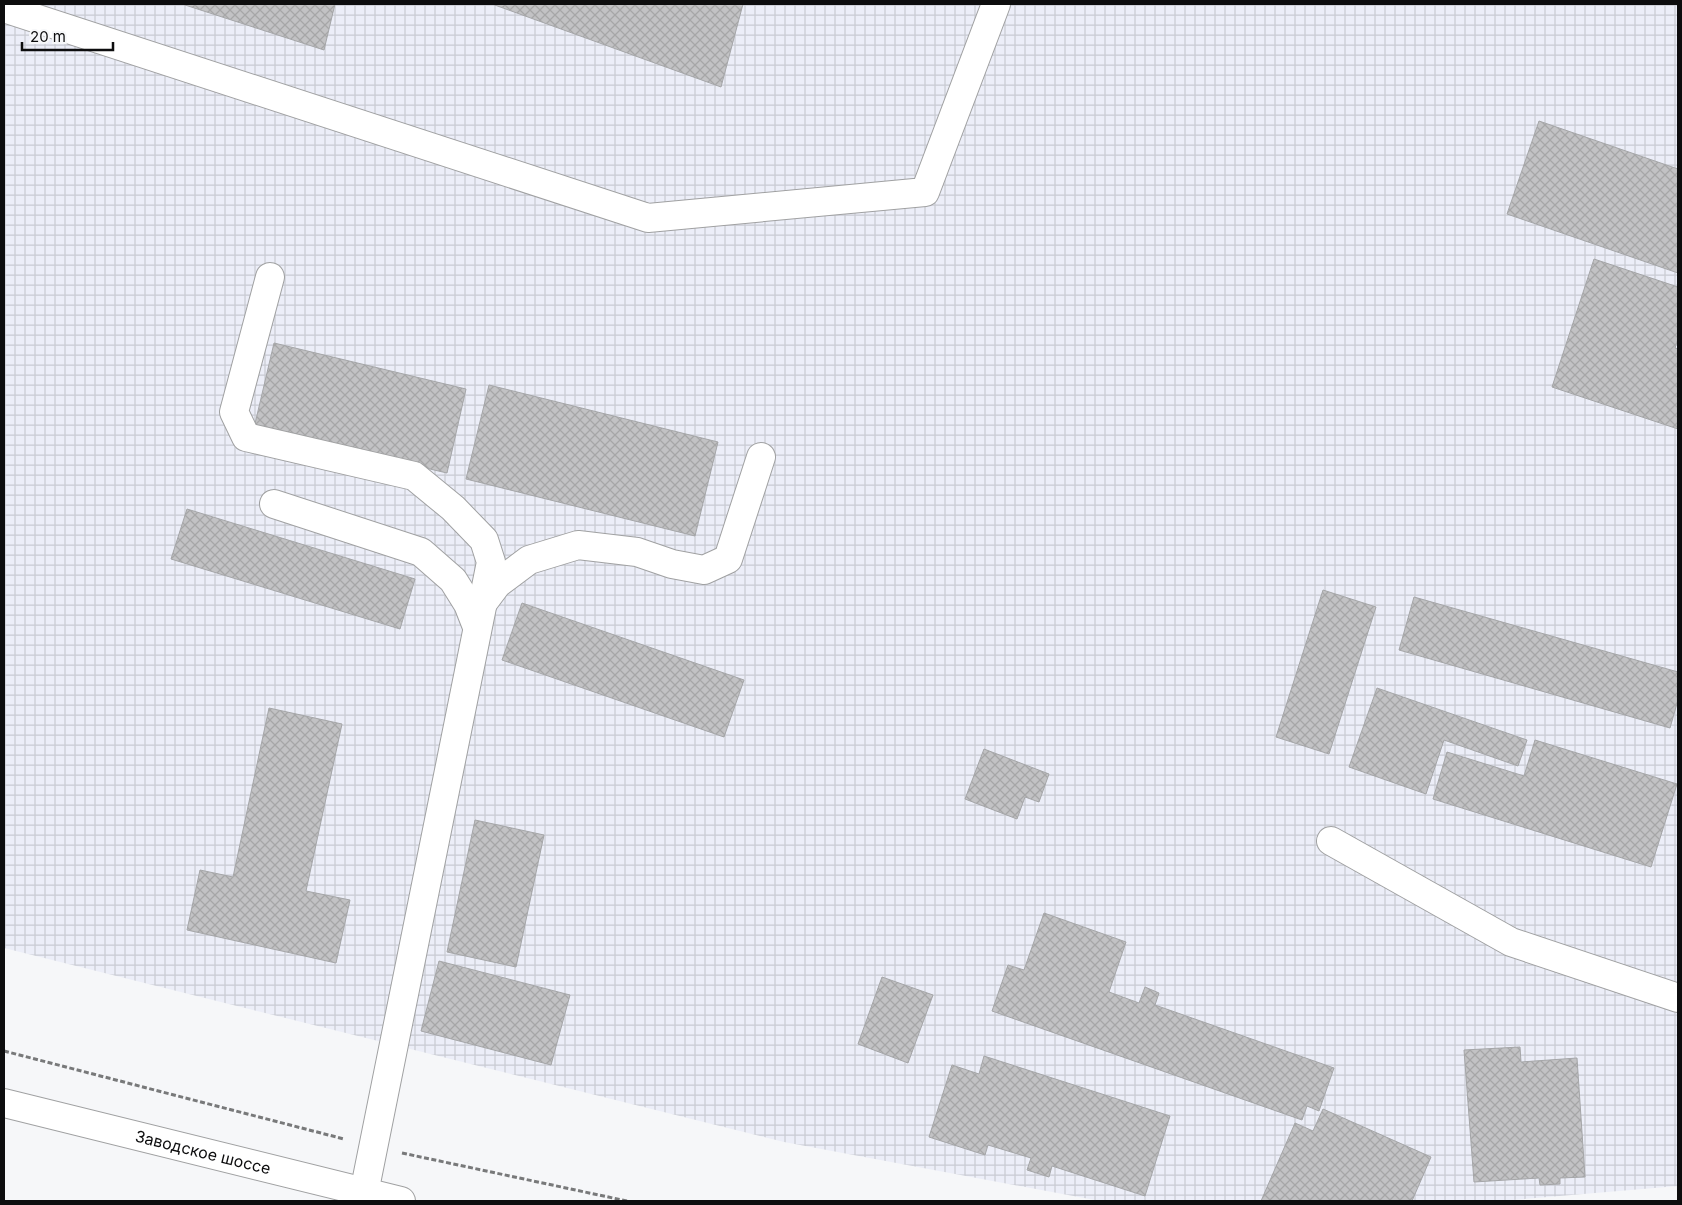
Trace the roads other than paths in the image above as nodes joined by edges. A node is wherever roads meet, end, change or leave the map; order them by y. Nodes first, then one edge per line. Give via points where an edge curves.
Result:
1 (996, 4) edge
2 (4, 8) edge
3 (270, 277) dead end
4 (761, 457) dead end
5 (274, 504) dead end
6 (479, 616) junction
7 (1331, 841) dead end
8 (1678, 998) edge
9 (4, 1103) edge
10 (364, 1193) junction
11 (401, 1201) edge

1 - 2 main road via 925,192 648,218
3 - 6 main road via 234,412 246,437 414,476 453,508 484,540 491,562
4 - 6 main road via 728,559 704,570 672,564 637,552 578,545 529,560 498,584
5 - 6 main road via 421,552 453,580
6 - 10 main road
7 - 8 main road via 1511,942
9 - 10 main road, Заводское шоссе
10 - 11 main road, Заводское шоссе

